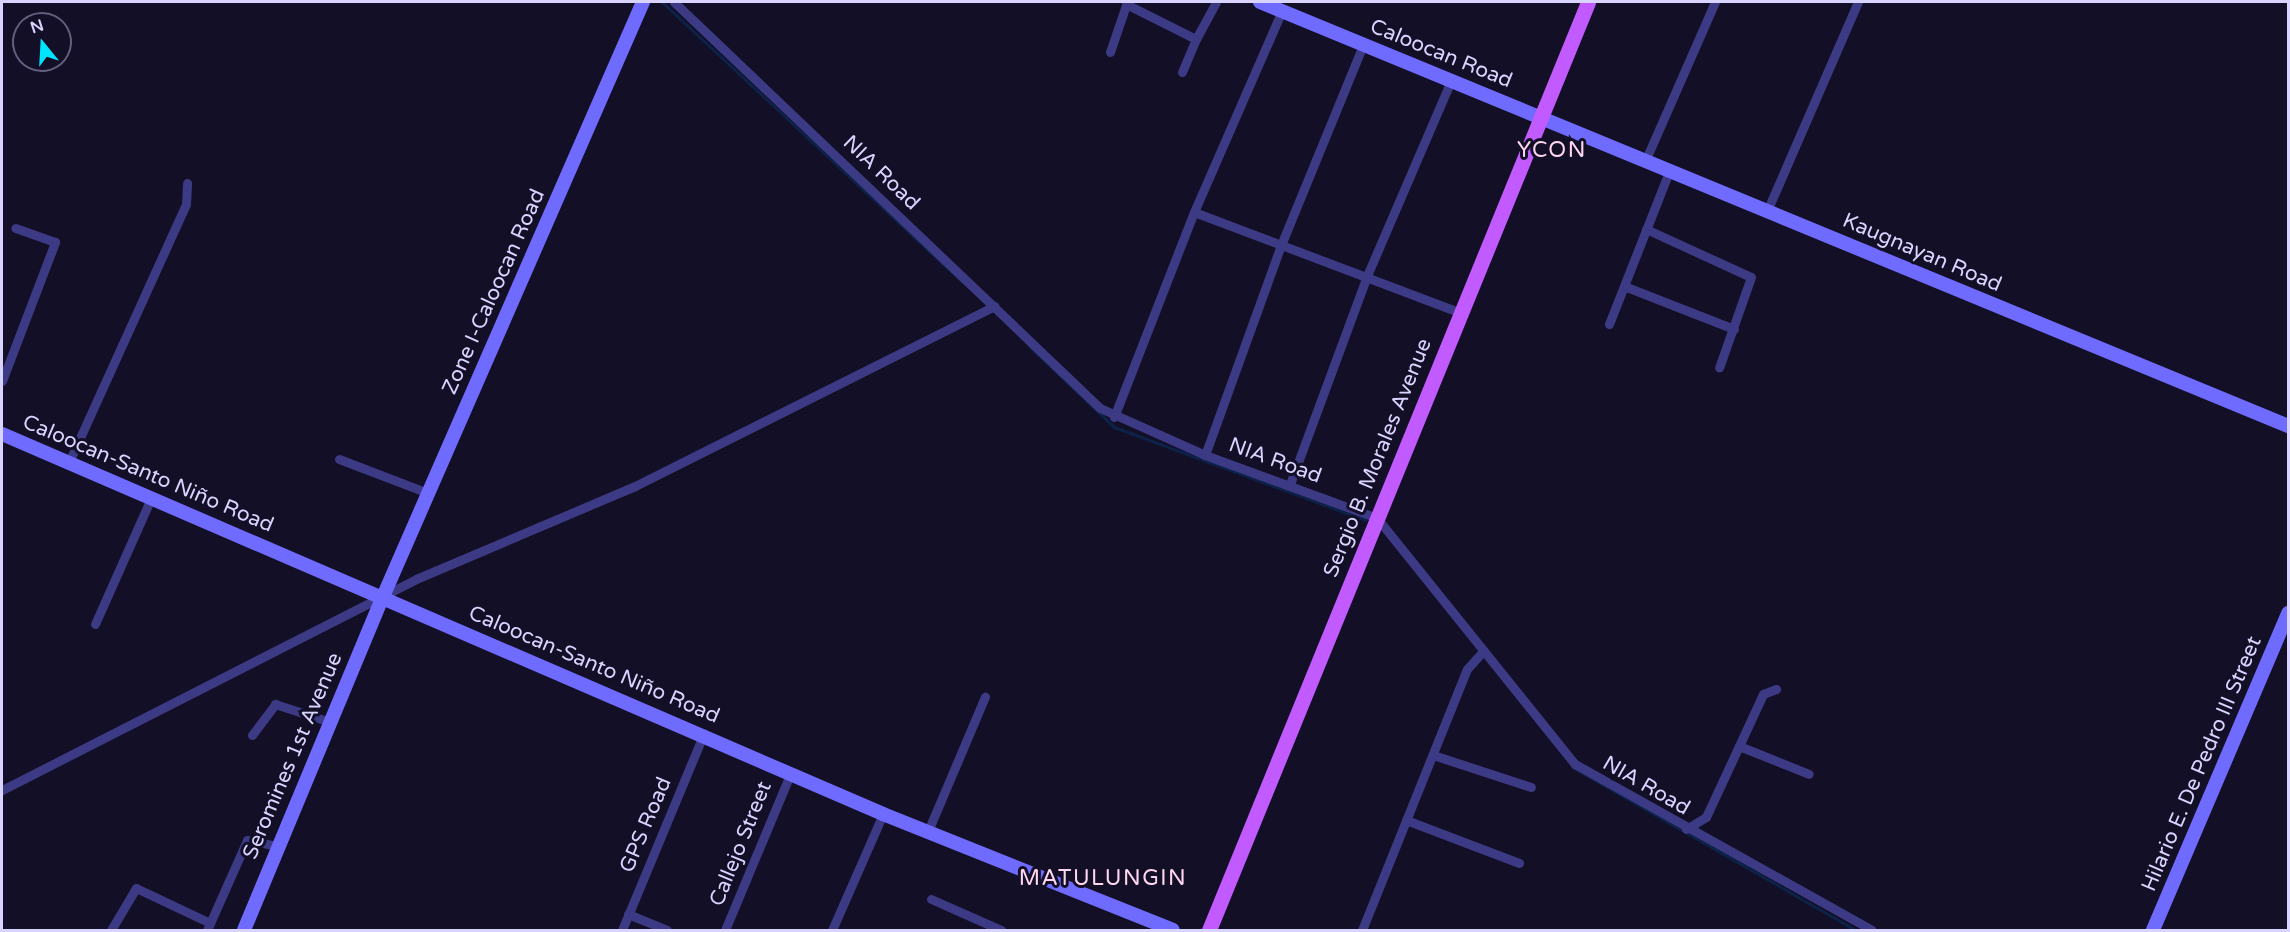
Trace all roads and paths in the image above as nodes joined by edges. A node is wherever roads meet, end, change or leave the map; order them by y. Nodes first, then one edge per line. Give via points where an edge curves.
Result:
1 (643, 2) edge
2 (674, 2) edge
3 (1216, 2) edge
4 (1264, 2) edge
5 (1588, 2) edge
6 (1715, 2) edge
7 (1858, 2) edge
8 (1126, 3) edge
9 (1281, 12) junction
10 (1196, 39) junction
11 (1364, 45) junction
12 (1110, 52) dead end
13 (1182, 72) dead end
14 (1451, 81) junction
15 (1542, 115) junction
16 (1646, 159) junction
17 (1670, 169) junction
18 (187, 183) dead end
19 (1767, 211) junction
20 (1194, 212) junction
21 (15, 228) dead end
22 (1646, 230) junction
23 (1281, 245) junction
24 (1366, 278) junction
25 (1624, 286) junction
26 (994, 306) junction
27 (1458, 312) junction
28 (1609, 324) dead end
29 (1734, 329) junction
30 (1719, 368) dead end
31 (2, 381) edge
32 (1114, 417) junction
33 (2289, 426) edge
34 (2, 434) edge
35 (1205, 455) junction
36 (339, 459) dead end
37 (69, 462) junction
38 (1290, 484) junction
39 (428, 493) junction
40 (151, 498) junction
41 (1377, 518) junction
42 (382, 598) junction
43 (2289, 613) edge
44 (95, 624) dead end
45 (1479, 655) junction
46 (1776, 690) dead end
47 (985, 697) dead end
48 (330, 722) junction
49 (704, 733) junction
50 (252, 735) dead end
51 (1739, 746) junction
52 (1433, 755) junction
53 (791, 772) junction
54 (1809, 774) dead end
55 (1531, 787) dead end
56 (2, 790) edge
57 (883, 814) junction
58 (1406, 820) junction
59 (1686, 830) junction
60 (928, 831) junction
61 (279, 846) junction
62 (1519, 863) dead end
63 (932, 899) dead end
64 (628, 914) junction
65 (209, 927) edge
66 (111, 930) edge
67 (244, 930) edge
68 (622, 930) edge
69 (667, 930) edge
70 (725, 930) edge
71 (832, 930) edge
72 (1001, 930) edge
73 (1173, 930) edge
74 (1209, 930) edge
75 (1362, 930) edge
76 (1872, 930) edge
77 (2153, 930) edge

1 - 39 street, Zone I-Caloocan Road
2 - 26 street, NIA Road
3 - 10 street
4 - 9 street, Caloocan Road
5 - 15 main road, Sergio B. Morales Avenue
6 - 16 street
7 - 19 street
8 - 10 street
8 - 12 street
9 - 11 street, Caloocan Road
9 - 20 street
10 - 13 street
11 - 14 street, Caloocan Road
11 - 23 street
14 - 15 street, Caloocan Road
14 - 24 street
15 - 16 street, Kaugnayan Road
15 - 27 main road, Sergio B. Morales Avenue
16 - 17 street, Kaugnayan Road
17 - 19 street, Kaugnayan Road
17 - 22 street
18 - 37 street via 186,204
19 - 33 street, Kaugnayan Road
20 - 23 street
20 - 32 street
21 - 31 street via 55,242
22 - 25 street
22 - 29 street via 1751,277
23 - 24 street
23 - 35 street
24 - 27 street
24 - 38 street
25 - 28 street
25 - 29 street
26 - 32 street, NIA Road
26 - 42 street via 635,486
27 - 41 main road, Sergio B. Morales Avenue
29 - 30 street
32 - 35 street, NIA Road
34 - 37 street, Caloocan-Santo Niño Road
35 - 38 street, NIA Road
36 - 39 street
37 - 40 street, Caloocan-Santo Niño Road
38 - 41 street, NIA Road
39 - 42 street, Zone I-Caloocan Road
40 - 42 street, Caloocan-Santo Niño Road
40 - 44 street
41 - 45 street, NIA Road
41 - 74 main road, Sergio B. Morales Avenue
42 - 48 street, Seromines 1st Avenue
42 - 49 street, Caloocan-Santo Niño Road
42 - 56 street
43 - 77 street, Hilario E. De Pedro III Street
45 - 52 street
45 - 59 street, NIA Road via 1575,764
46 - 51 street via 1763,694
47 - 60 street
48 - 50 street via 275,704
48 - 61 street, Seromines 1st Avenue
49 - 53 street, Caloocan-Santo Niño Road
49 - 64 street, GPS Road
51 - 54 street
51 - 59 street via 1706,817
52 - 55 street
52 - 58 street
53 - 57 street, Caloocan-Santo Niño Road
53 - 70 street, Callejo Street
57 - 60 street, Caloocan-Santo Niño Road
57 - 71 street
58 - 62 street
58 - 75 street
59 - 76 street, NIA Road
60 - 73 street, Caloocan-Santo Niño Road
61 - 65 street via 247,840
61 - 67 street, Seromines 1st Avenue
63 - 72 street
64 - 68 street, GPS Road
64 - 69 street
65 - 66 street via 136,888

